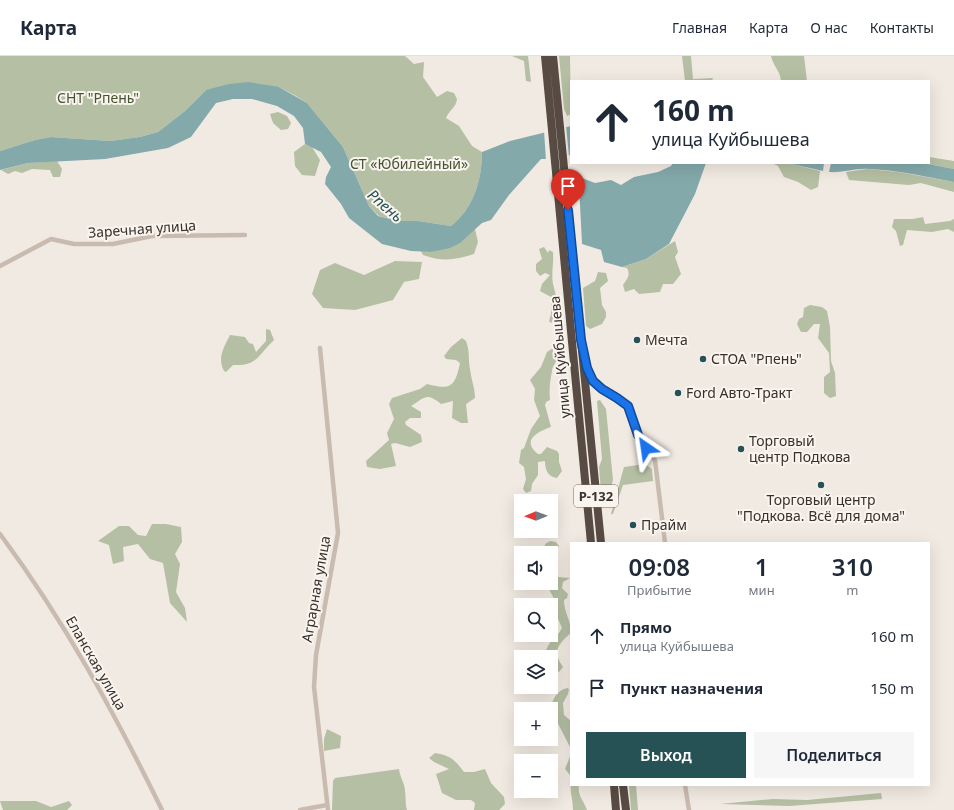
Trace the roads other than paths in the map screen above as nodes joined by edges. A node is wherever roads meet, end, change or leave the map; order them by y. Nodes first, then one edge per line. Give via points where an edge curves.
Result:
1 (545, 56) edge
2 (553, 56) edge
3 (555, 121) junction
4 (559, 168) junction
5 (245, 234) dead end
6 (0, 266) edge
7 (581, 340) junction
8 (320, 348) dead end
9 (0, 534) edge
10 (591, 542) edge
11 (601, 542) edge
12 (665, 542) edge
13 (614, 786) edge
14 (623, 786) edge
15 (685, 786) edge
16 (327, 808) edge
17 (162, 810) edge
18 (300, 810) edge
19 (616, 810) edge
20 (626, 810) edge
21 (689, 810) edge

1 - 3 highway, Р-132
2 - 3 highway, Р-132
3 - 4 highway, Р-132
4 - 7 highway, улица Куйбышева / Р-132
4 - 10 highway, улица Куйбышева / Р-132
5 - 6 street, Заречная улица via 152,236 113,244 74,244 51,239
7 - 11 highway, улица Куйбышева / Р-132
7 - 12 street via 587,368 593,381 628,406 638,435 655,460
8 - 16 street, Аграрная улица via 338,533 316,655 314,687
9 - 17 street, Еланская улица via 33,578 87,667
13 - 19 highway
14 - 20 highway
15 - 21 street
16 - 18 street

